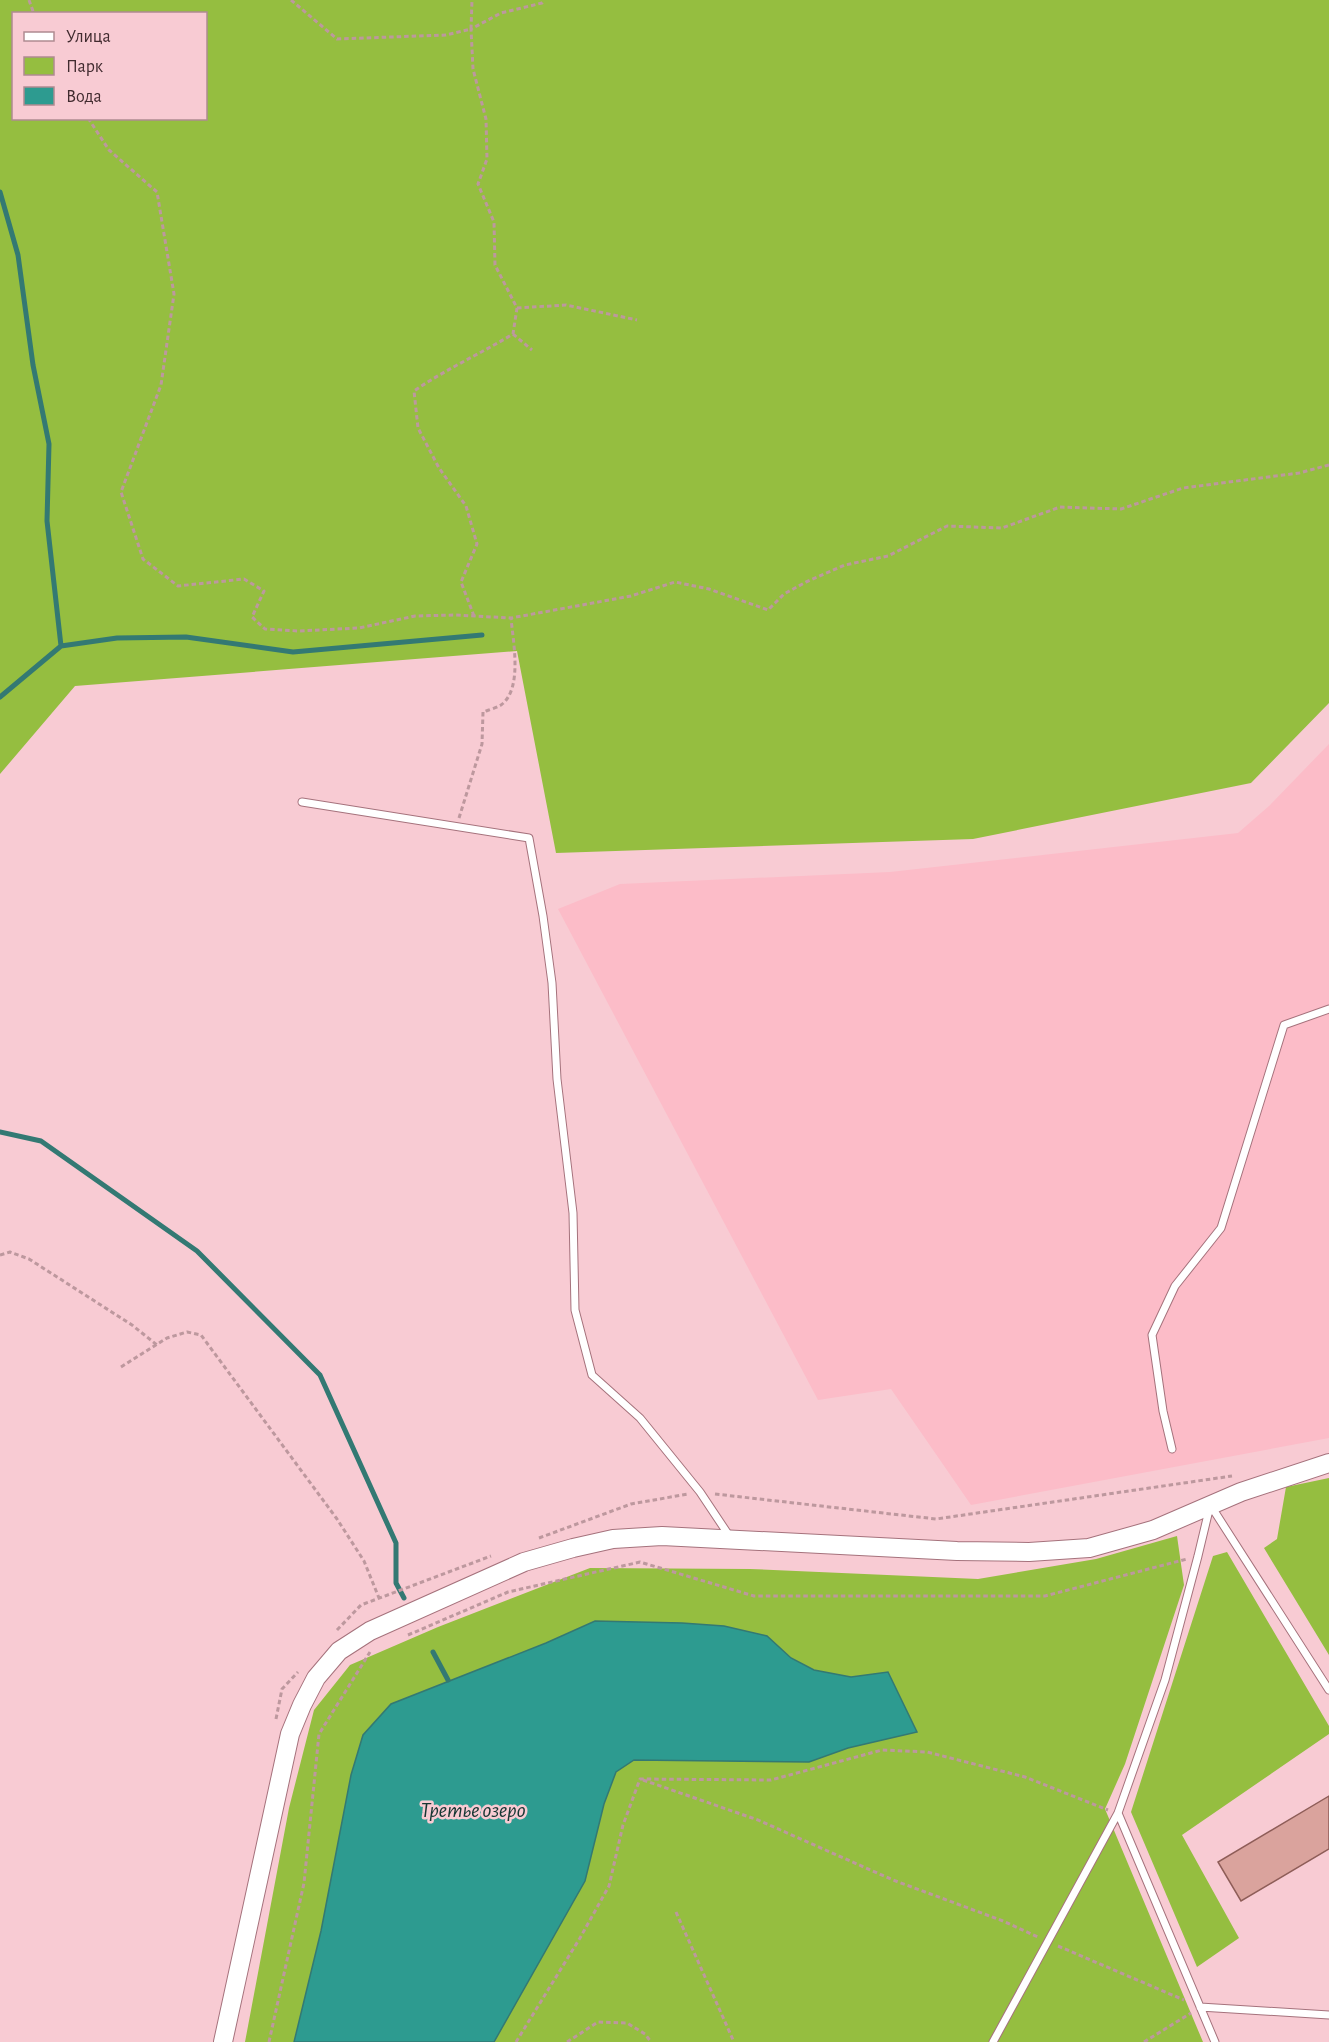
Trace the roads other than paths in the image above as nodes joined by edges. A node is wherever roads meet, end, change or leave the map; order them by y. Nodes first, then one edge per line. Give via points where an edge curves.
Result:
1 (302, 802) dead end
2 (1329, 1009) edge
3 (1172, 1449) dead end
4 (1329, 1463) edge
5 (1210, 1504) junction
6 (731, 1539) junction
7 (1329, 1690) edge
8 (1118, 1814) junction
9 (1200, 2007) junction
10 (1329, 2015) edge
11 (223, 2042) edge
12 (993, 2042) edge
13 (1215, 2042) edge

1 - 6 lane via 529,838 552,983 557,1079 573,1213 575,1310 592,1375 640,1418 700,1492
2 - 3 lane via 1284,1025 1221,1228 1175,1286 1152,1335
4 - 5 street
5 - 6 street via 1153,1530 1077,1549 957,1551
5 - 7 lane
5 - 8 lane via 1165,1680
6 - 11 street via 662,1536 613,1539 573,1548 524,1562 370,1631 339,1651 316,1678 290,1734
8 - 9 lane
8 - 12 lane
9 - 10 lane
9 - 13 lane

